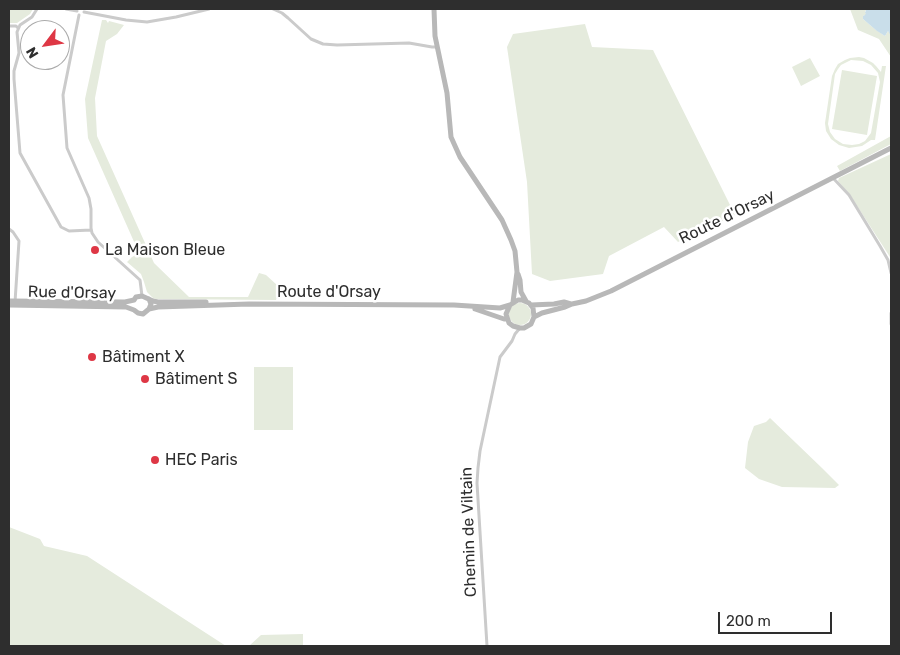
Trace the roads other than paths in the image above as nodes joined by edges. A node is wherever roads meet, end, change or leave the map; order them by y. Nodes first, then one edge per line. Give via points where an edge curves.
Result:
1 (37, 9) edge
2 (66, 9) edge
3 (209, 9) edge
4 (273, 9) edge
5 (434, 9) edge
6 (77, 10) edge
7 (83, 10) edge
8 (79, 15) junction
9 (9, 26) edge
10 (18, 28) junction
11 (436, 47) junction
12 (891, 148) edge
13 (833, 178) junction
14 (9, 229) edge
15 (91, 230) junction
16 (518, 272) junction
17 (891, 273) edge
18 (142, 296) junction
19 (134, 300) junction
20 (149, 300) junction
21 (12, 303) edge
22 (529, 303) junction
23 (249, 304) junction
24 (512, 304) junction
25 (572, 304) junction
26 (470, 307) junction
27 (134, 310) junction
28 (149, 310) junction
29 (891, 313) edge
30 (534, 317) junction
31 (507, 319) junction
32 (891, 324) edge
33 (513, 326) junction
34 (520, 328) junction
35 (515, 334) junction
36 (487, 646) edge

1 - 10 street
2 - 6 street
3 - 7 street via 147,22
4 - 11 street via 323,44 409,43
5 - 11 main road
6 - 8 street
7 - 8 street
8 - 15 street via 62,100 66,148 89,198
9 - 10 street
10 - 15 street via 19,52 14,79 21,157 61,227
11 - 16 main road via 454,144 504,222 515,252
12 - 13 main road, Route d'Orsay
13 - 17 street via 872,232 888,260
13 - 25 main road, Route d'Orsay via 611,290
14 - 21 street via 19,241
15 - 18 street via 98,242 140,280
16 - 22 main road via 522,292
16 - 24 main road
18 - 19 main road
18 - 20 main road
19 - 21 main road, Rue d'Orsay
19 - 27 main road
20 - 23 main road, Route d'Orsay
20 - 28 main road
21 - 27 main road, Rue d'Orsay via 126,306
22 - 24 main road via 518,300
22 - 25 main road, Route d'Orsay
22 - 30 main road
23 - 26 main road, Route d'Orsay
23 - 28 main road, Route d'Orsay
24 - 26 main road, Route d'Orsay via 500,308
24 - 31 main road via 506,314
25 - 30 main road, Route d'Orsay
26 - 31 main road, Route d'Orsay
27 - 28 main road via 140,314
29 - 32 street
30 - 34 main road via 531,324
31 - 33 main road
33 - 34 main road
33 - 35 street
34 - 35 street, Chemin de Viltain
35 - 36 street, Chemin de Viltain via 500,357 476,483

